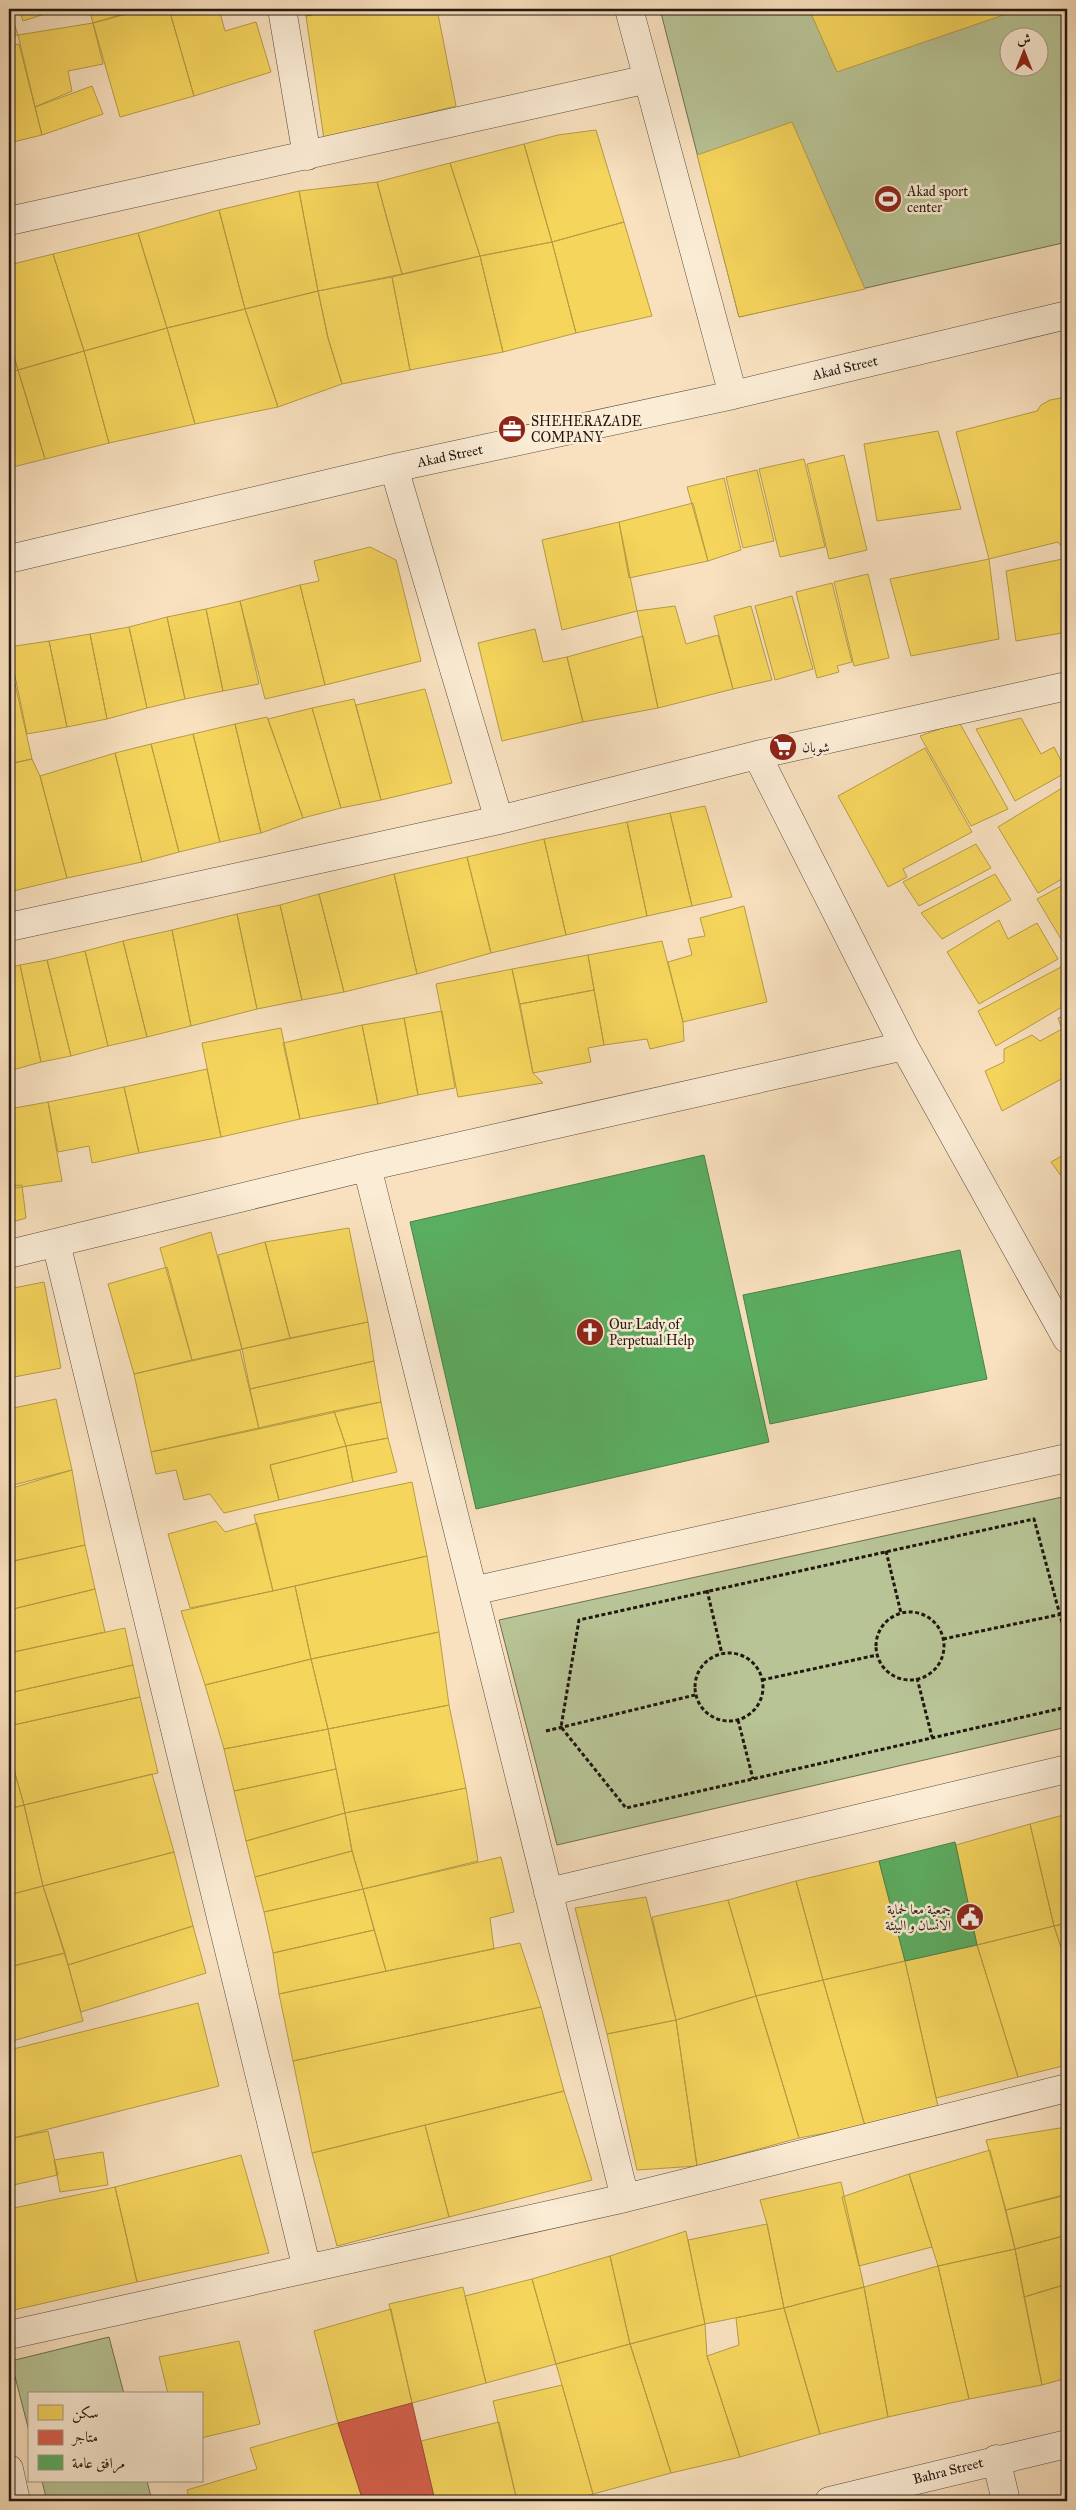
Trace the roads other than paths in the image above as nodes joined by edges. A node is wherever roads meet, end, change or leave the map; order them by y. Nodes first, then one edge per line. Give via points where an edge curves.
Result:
1 (282, 9) edge
2 (628, 9) edge
3 (648, 79) junction
4 (307, 156) junction
5 (9, 221) edge
6 (1067, 315) edge
7 (733, 395) junction
8 (394, 468) junction
9 (9, 558) edge
10 (1067, 686) edge
11 (757, 755) junction
12 (499, 820) junction
13 (9, 927) edge
14 (904, 1046) junction
15 (367, 1167) junction
16 (56, 1243) junction
17 (9, 1254) edge
18 (1067, 1339) edge
19 (1067, 1458) edge
20 (473, 1591) junction
21 (1067, 1769) edge
22 (548, 1892) junction
23 (1067, 2088) edge
24 (625, 2198) junction
25 (307, 2269) junction
26 (9, 2335) edge
27 (1067, 2444) edge
28 (996, 2460) junction
29 (9, 2469) edge
30 (16, 2501) edge
31 (829, 2501) edge
32 (1006, 2501) edge

1 - 4 street
2 - 3 street
3 - 4 street
3 - 7 street
4 - 5 street
6 - 7 street, Akad Street
7 - 8 street, Akad Street
8 - 9 street, Akad Street
8 - 12 street
10 - 11 street
11 - 12 street
11 - 14 street
12 - 13 street
14 - 15 street
14 - 18 street
15 - 16 street
15 - 20 street
16 - 17 street
16 - 25 street
19 - 20 street
20 - 22 street
21 - 22 street
22 - 24 street
23 - 24 street
24 - 25 street
25 - 26 street
27 - 28 street, Bahra Street
28 - 31 street, Bahra Street
28 - 32 street
29 - 30 street

